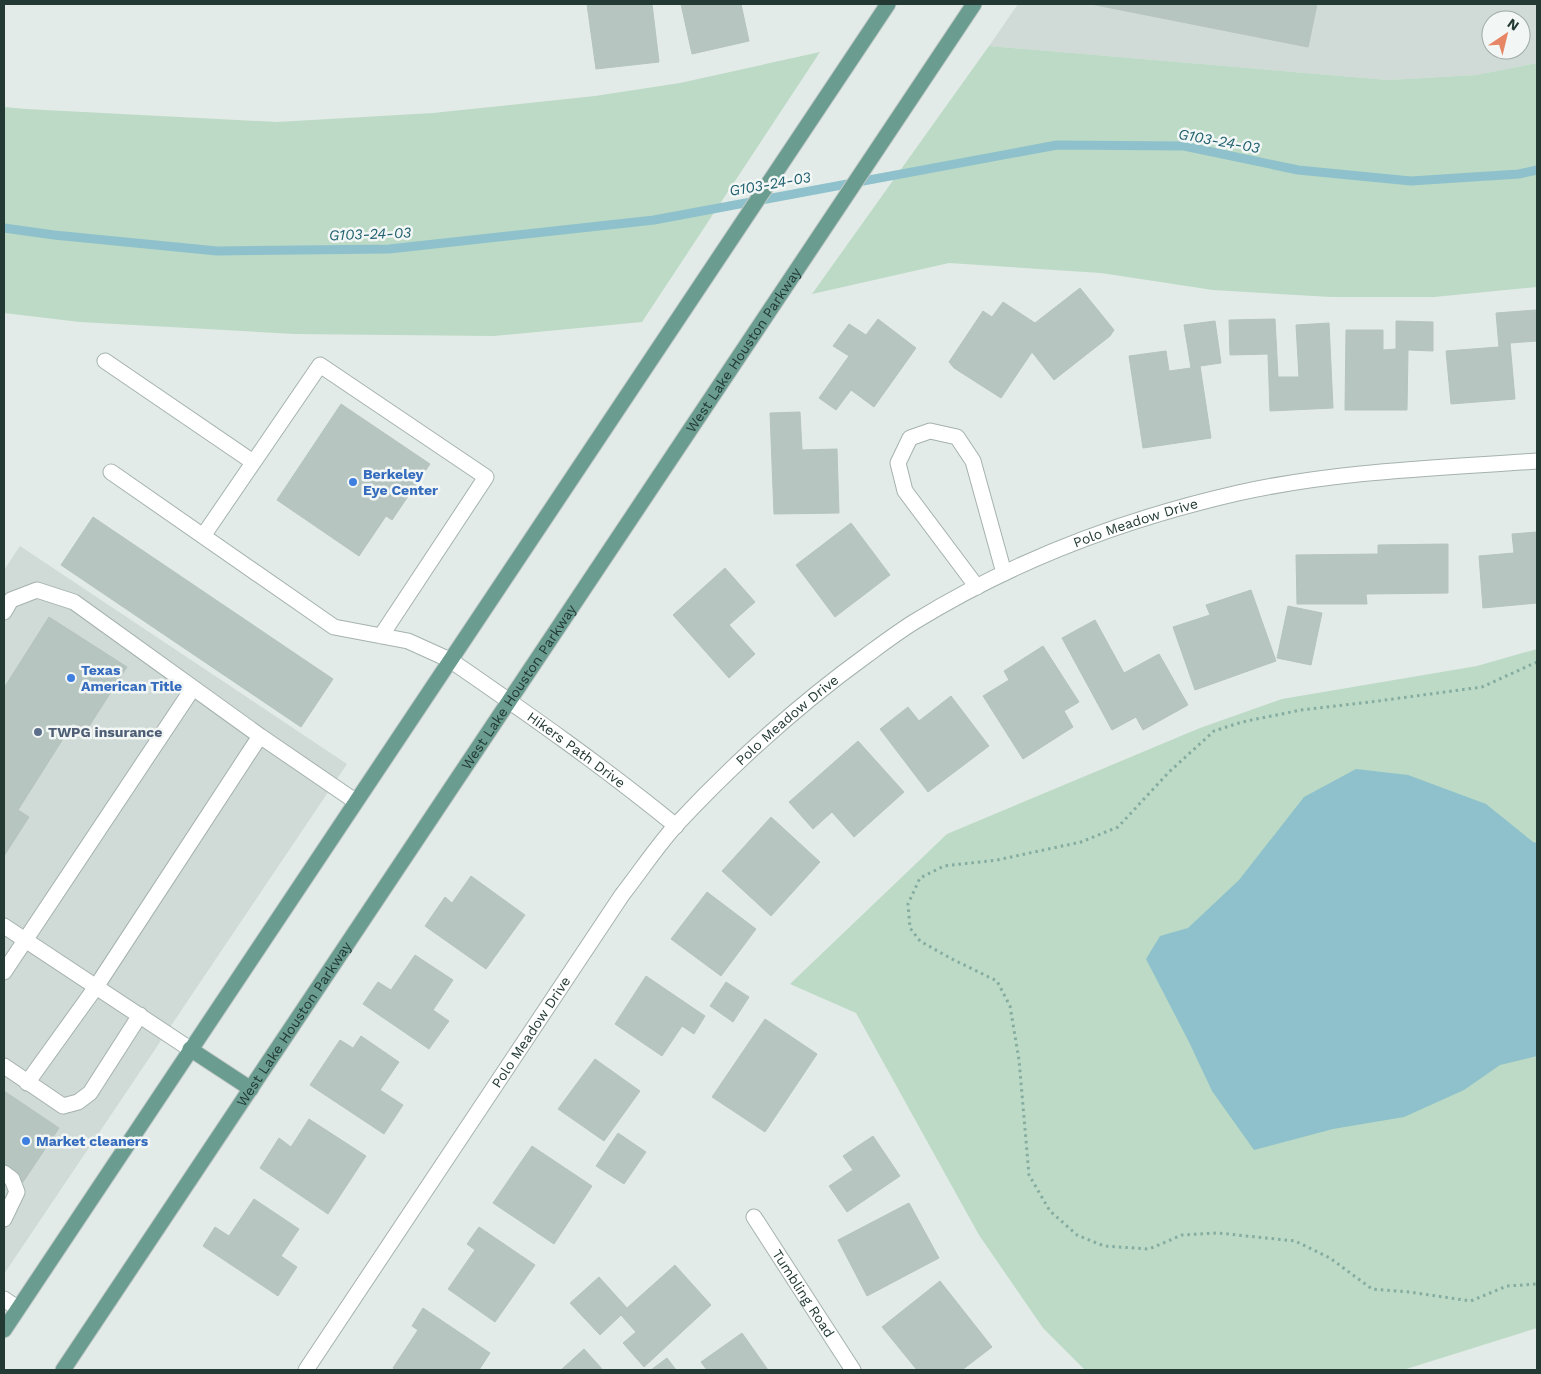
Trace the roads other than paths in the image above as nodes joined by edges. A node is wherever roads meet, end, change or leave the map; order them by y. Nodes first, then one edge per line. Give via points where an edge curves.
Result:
1 (888, 4) edge
2 (974, 4) edge
3 (105, 361) dead end
4 (1537, 461) edge
5 (253, 462) junction
6 (111, 472) dead end
7 (203, 536) junction
8 (1004, 573) junction
9 (976, 587) junction
10 (4, 612) edge
11 (381, 636) junction
12 (450, 660) junction
13 (194, 688) junction
14 (509, 700) junction
15 (260, 736) junction
16 (355, 801) junction
17 (676, 826) junction
18 (4, 926) edge
19 (26, 940) junction
20 (4, 972) edge
21 (96, 986) junction
22 (140, 1015) junction
23 (190, 1049) junction
24 (4, 1066) edge
25 (27, 1083) junction
26 (251, 1089) junction
27 (4, 1173) edge
28 (754, 1217) dead end
29 (4, 1219) edge
30 (4, 1299) edge
31 (17, 1308) junction
32 (4, 1330) edge
33 (63, 1370) edge
34 (306, 1370) edge
35 (853, 1370) edge

1 - 12 main road
2 - 14 main road, West Lake Houston Parkway
3 - 5 street
4 - 8 street, Polo Meadow Drive via 1370,473 1238,493 1103,532
5 - 7 street
5 - 11 street via 320,365 486,477
6 - 7 street, Hikers Path Drive
7 - 11 street, Hikers Path Drive via 334,627
8 - 9 street, Polo Meadow Drive
8 - 9 street via 973,461 957,437 930,431 910,438 898,463 905,491
9 - 17 street, Polo Meadow Drive via 913,622 796,710 759,742
10 - 13 street via 12,600 37,590 74,602
11 - 12 street, Hikers Path Drive via 408,642
12 - 14 street, Hikers Path Drive
12 - 16 main road
13 - 15 street
13 - 19 street
14 - 17 street, Hikers Path Drive
14 - 26 main road, West Lake Houston Parkway
15 - 16 street
15 - 21 street
16 - 23 main road
17 - 34 street, Polo Meadow Drive via 622,895
18 - 19 street
19 - 20 street
19 - 21 street
21 - 22 street
21 - 25 street
22 - 23 street
22 - 25 street via 90,1093 78,1102 62,1106
23 - 26 main road
23 - 31 main road
24 - 25 street
26 - 33 main road, West Lake Houston Parkway
27 - 29 street via 12,1179 17,1192
28 - 35 street, Tumbling Road
30 - 31 street
31 - 32 main road

